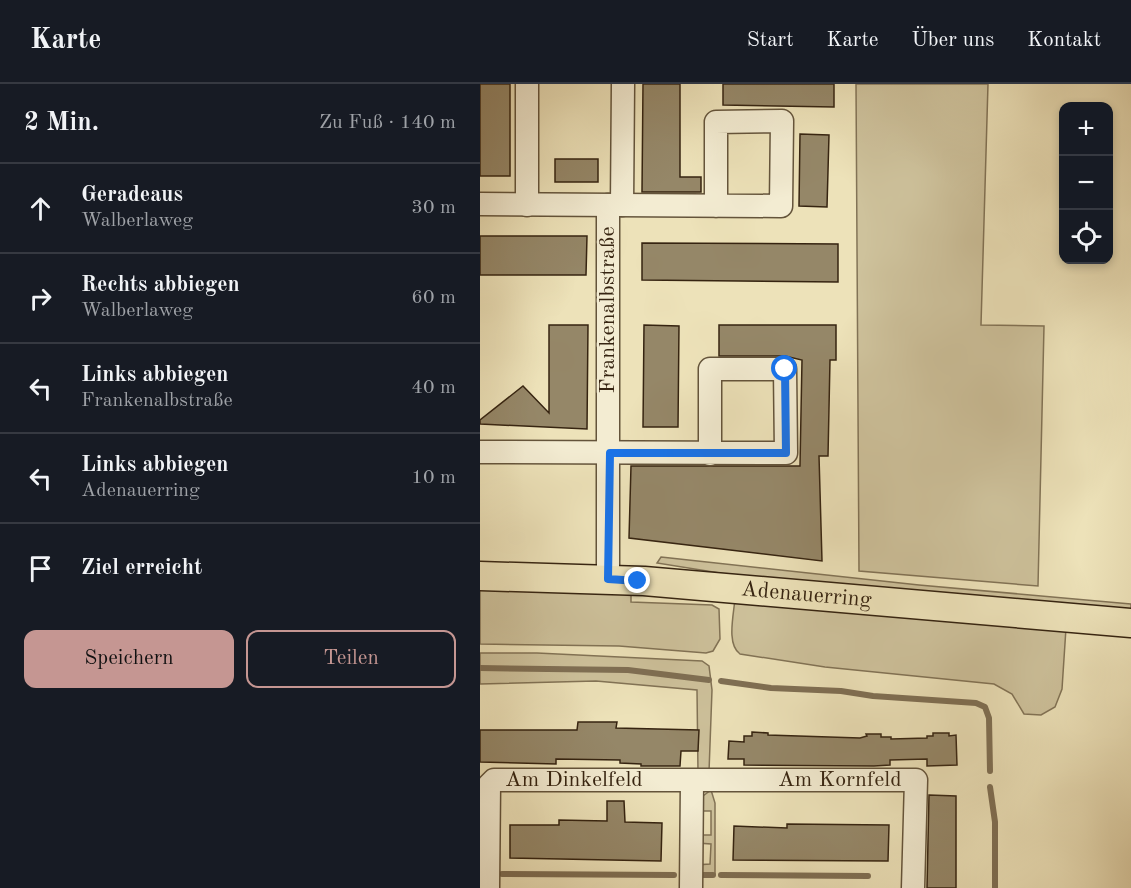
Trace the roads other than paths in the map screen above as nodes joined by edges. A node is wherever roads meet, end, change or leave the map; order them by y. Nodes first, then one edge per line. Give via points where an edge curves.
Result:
1 (527, 84) edge
2 (623, 84) edge
3 (480, 204) edge
4 (527, 205) junction
5 (615, 205) junction
6 (716, 206) junction
7 (480, 452) edge
8 (610, 453) junction
9 (710, 454) junction
10 (480, 576) edge
11 (608, 579) junction
12 (1131, 623) edge
13 (692, 782) junction
14 (488, 888) edge
15 (691, 888) edge
16 (913, 888) edge

1 - 4 street
2 - 5 street, Frankenalbstraße
3 - 4 street, Frankenalbstraße
4 - 5 street, Frankenalbstraße
5 - 6 street
5 - 8 street, Frankenalbstraße
6 - 6 street via 716,122 782,121 781,206
7 - 8 street
8 - 9 street
8 - 11 street, Frankenalbstraße
9 - 9 street via 710,369 785,369 786,453
10 - 11 main road, Adenauerring
11 - 12 main road, Adenauerring
13 - 14 street, Am Dinkelfeld via 494,780 489,785
13 - 15 street
13 - 16 street, Am Kornfeld via 916,780

